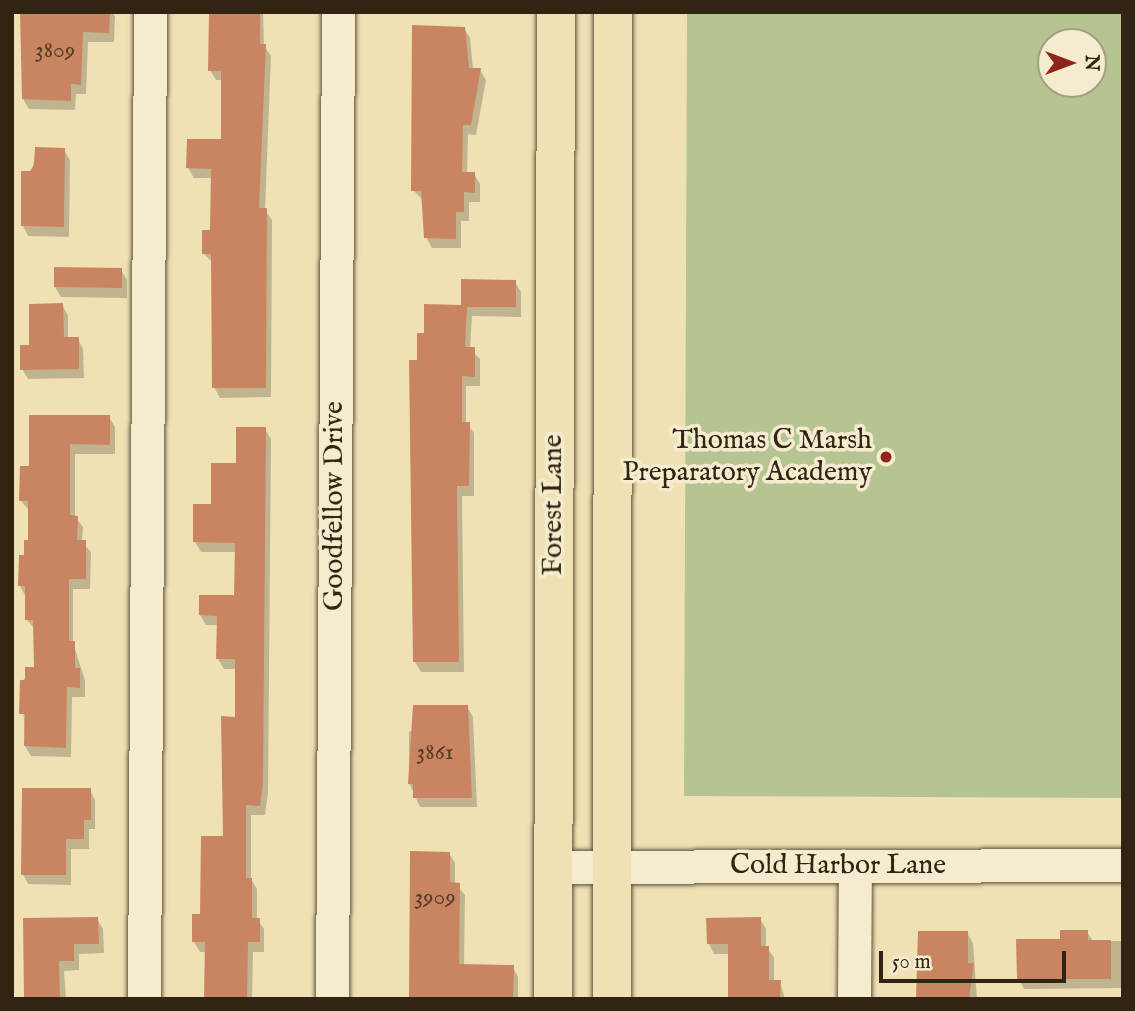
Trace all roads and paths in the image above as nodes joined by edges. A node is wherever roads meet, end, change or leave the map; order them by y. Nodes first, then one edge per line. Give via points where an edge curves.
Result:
1 (150, 12) edge
2 (338, 12) edge
3 (556, 12) edge
4 (613, 12) edge
5 (1123, 865) edge
6 (855, 866) junction
7 (554, 867) junction
8 (612, 867) junction
9 (144, 999) edge
10 (332, 999) edge
11 (553, 999) edge
12 (612, 999) edge
13 (854, 999) edge

1 - 9 street
2 - 10 street, Goodfellow Drive
3 - 7 main road, Forest Lane
4 - 8 main road, Forest Lane
5 - 6 street, Cold Harbor Lane
6 - 8 street, Cold Harbor Lane
6 - 13 street
7 - 8 street, Cold Harbor Lane
7 - 11 main road, Forest Lane
8 - 12 main road, Forest Lane

